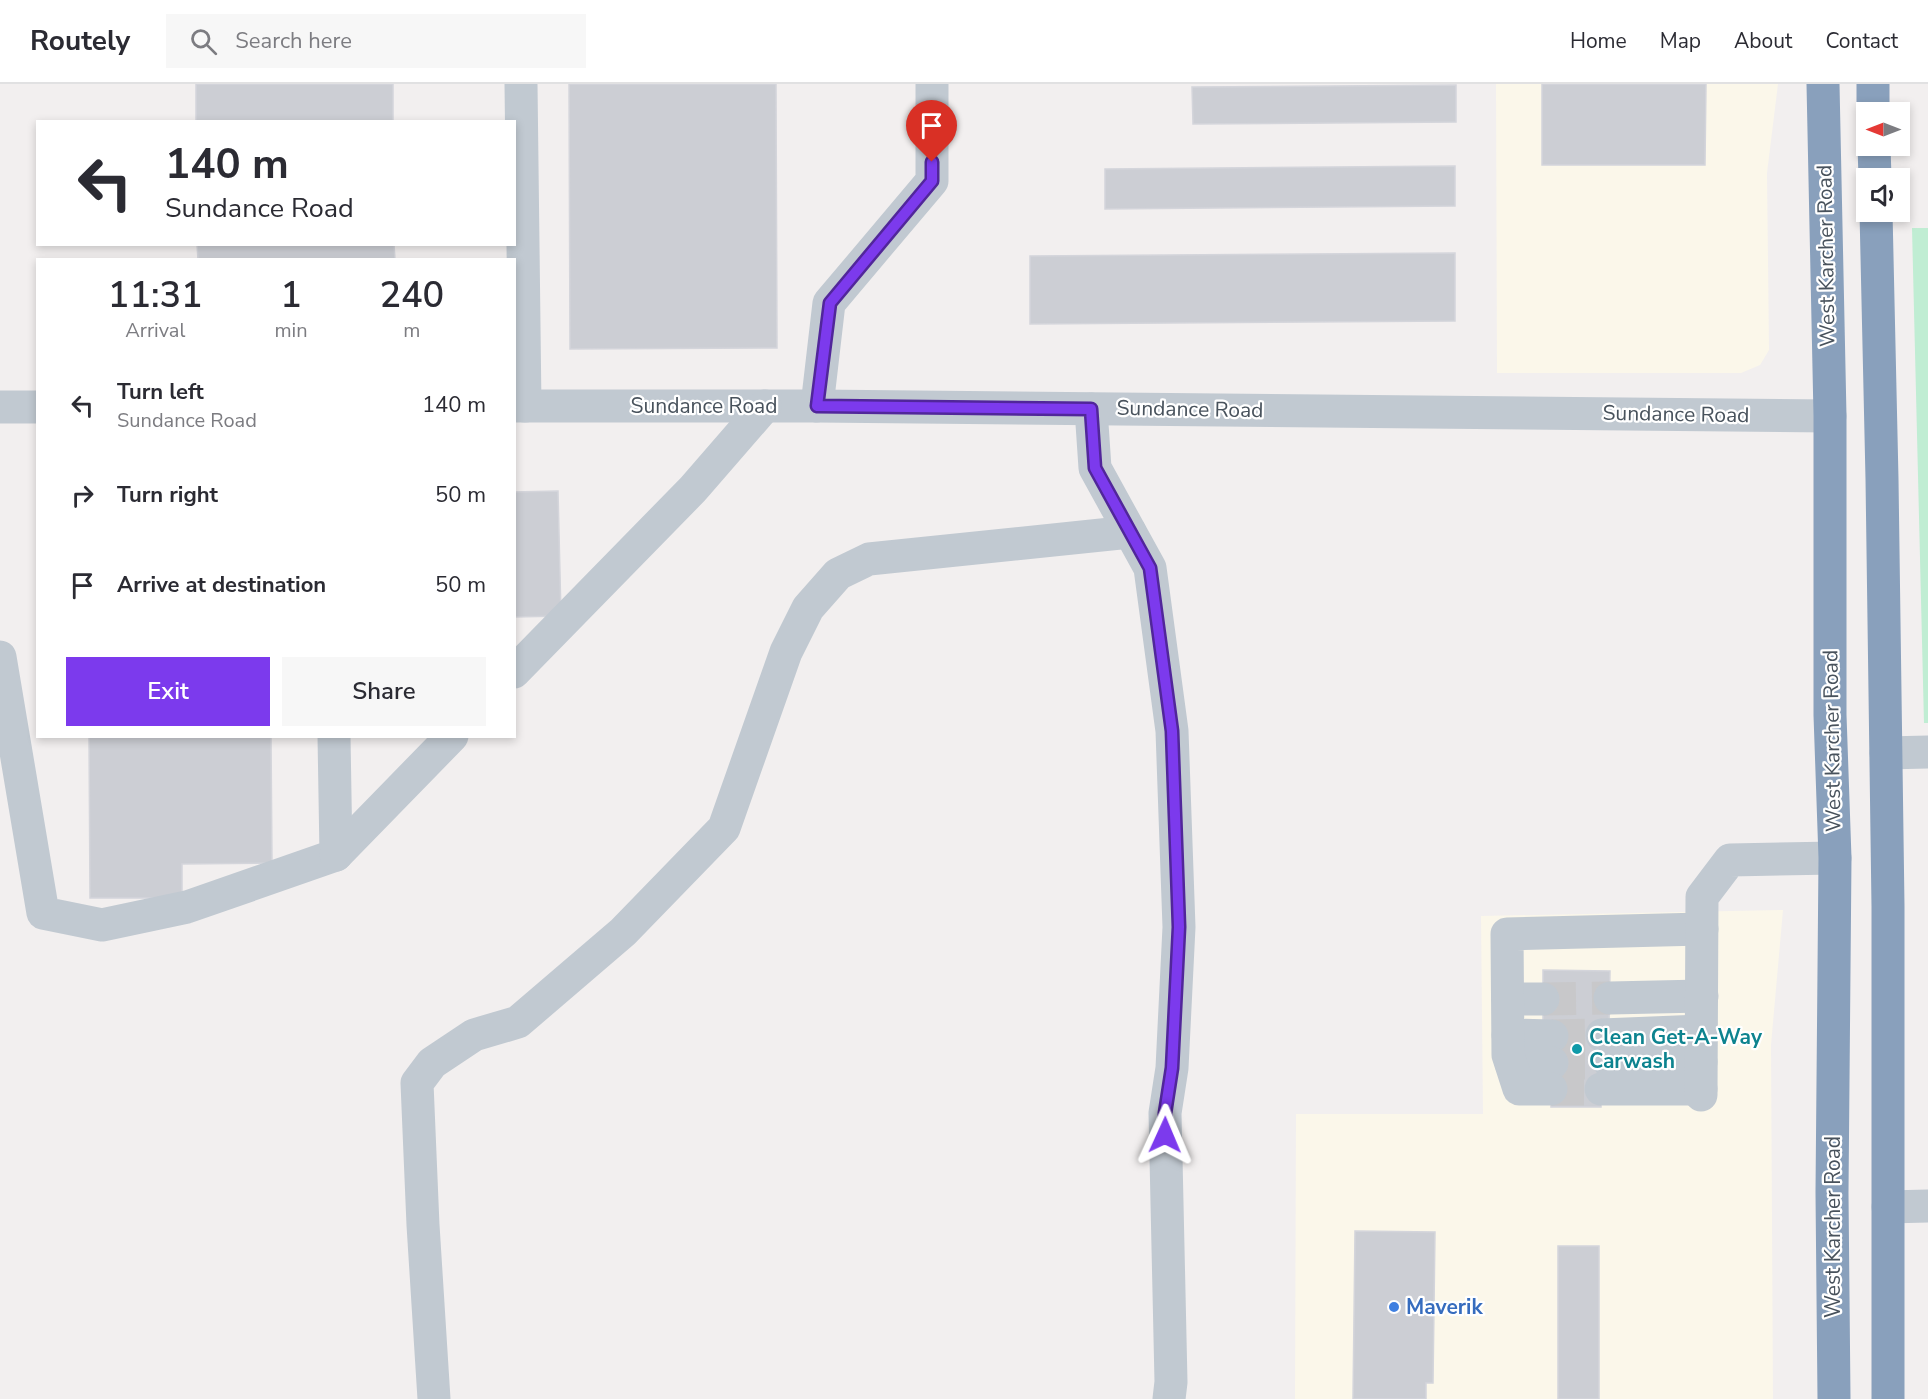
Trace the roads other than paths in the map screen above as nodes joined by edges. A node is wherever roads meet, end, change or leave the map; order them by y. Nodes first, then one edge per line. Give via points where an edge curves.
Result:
1 (521, 84) edge
2 (932, 84) edge
3 (1823, 84) edge
4 (1873, 84) edge
5 (1873, 102) edge
6 (1876, 222) edge
7 (520, 406) edge
8 (765, 406) junction
9 (817, 406) junction
10 (0, 407) edge
11 (36, 407) edge
12 (1091, 409) junction
13 (1830, 416) junction
14 (1130, 532) junction
15 (0, 657) edge
16 (516, 670) edge
17 (334, 738) edge
18 (450, 738) edge
19 (1928, 752) edge
20 (1886, 753) junction
21 (336, 855) junction
22 (1835, 858) junction
23 (1702, 929) junction
24 (1702, 996) junction
25 (1612, 998) tunnel mouth
26 (1510, 1049) junction
27 (1701, 1069) junction
28 (1928, 1206) edge
29 (1888, 1207) junction
30 (434, 1399) edge
31 (1169, 1399) edge
32 (1834, 1399) edge
33 (1888, 1399) edge

1 - 7 street
2 - 9 street via 932,181 830,303
3 - 13 highway, West Karcher Road
4 - 5 highway
6 - 20 highway
7 - 8 street, Sundance Road
8 - 9 street, Sundance Road
8 - 16 street via 693,489
9 - 12 street, Sundance Road
10 - 11 street
12 - 13 street, Sundance Road
12 - 14 street via 1095,468
13 - 22 highway, West Karcher Road via 1830,715
14 - 30 street via 869,559 838,574 808,608 786,652 724,828 622,932 518,1022 474,1035 432,1063 417,1083
14 - 31 street via 1150,568 1172,731 1179,927 1172,1068 1165,1113
15 - 21 street via 43,914 102,925 187,906
17 - 21 street
18 - 21 street
19 - 20 street
20 - 29 highway
22 - 23 street via 1730,860 1702,897
22 - 32 highway, West Karcher Road
23 - 24 street
23 - 26 street via 1507,934 1529,999
24 - 25 street
24 - 27 street
26 - 26 street via 1549,1062 1519,1089
27 - 27 street via 1606,1062
28 - 29 street
29 - 33 highway

